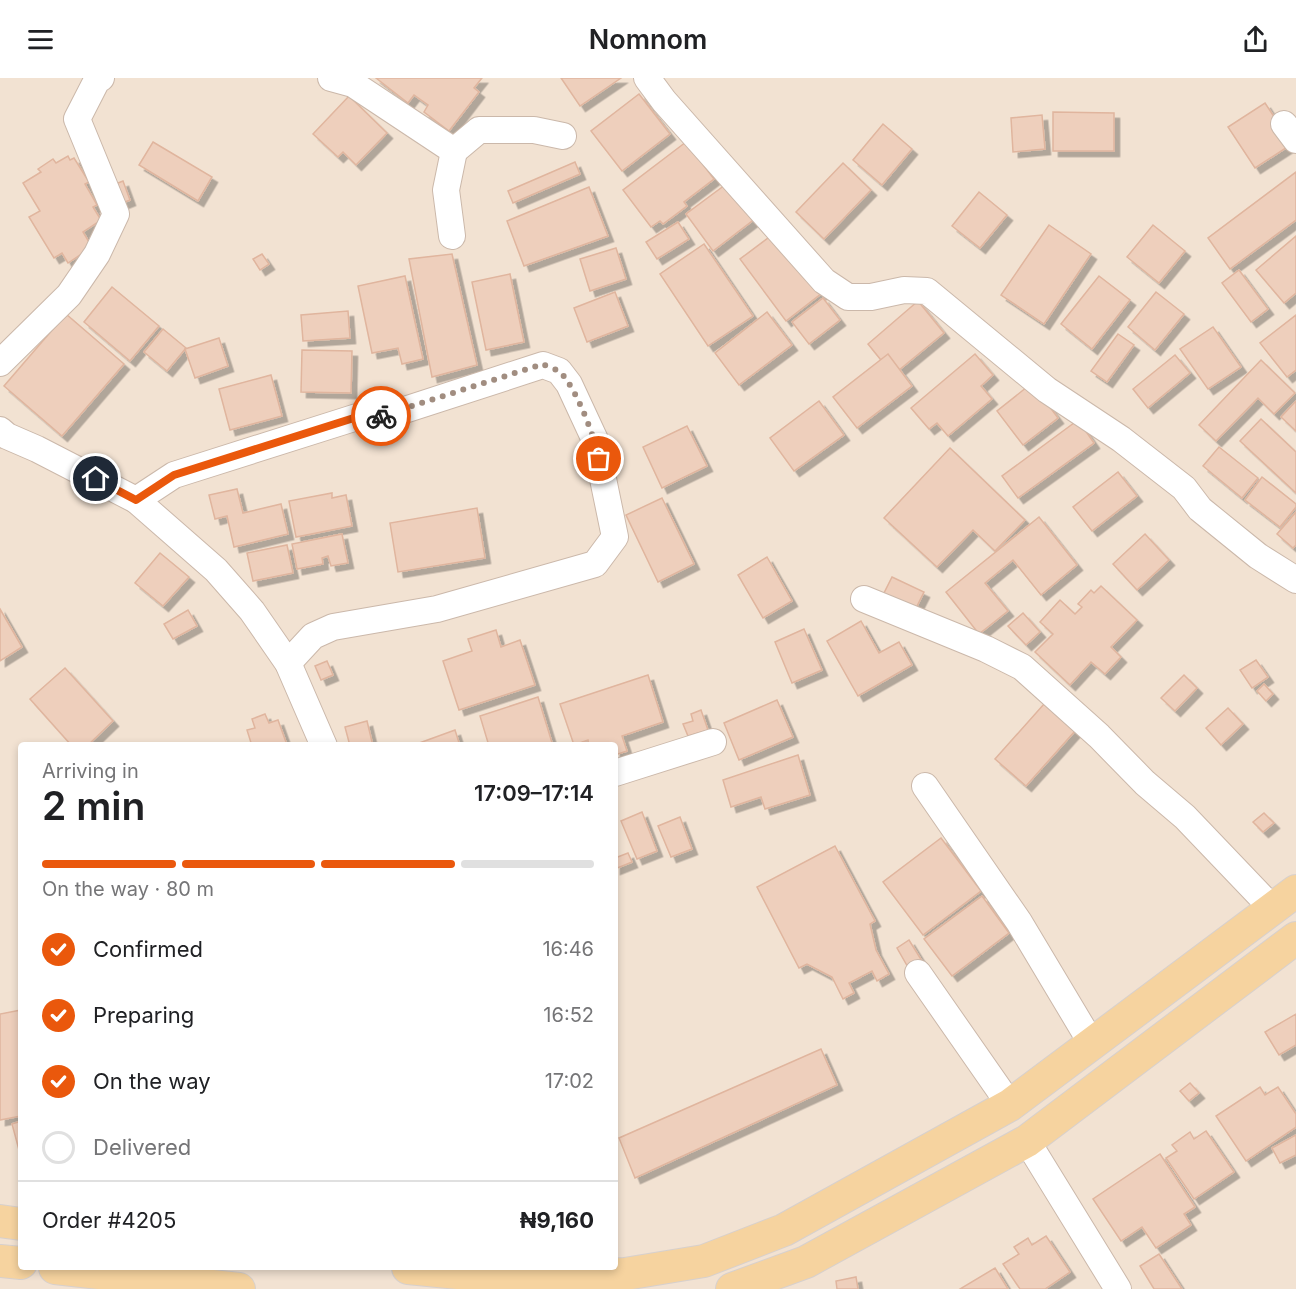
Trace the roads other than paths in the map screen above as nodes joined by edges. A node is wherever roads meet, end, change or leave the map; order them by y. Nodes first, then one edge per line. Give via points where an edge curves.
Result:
1 (102, 78) edge
2 (331, 78) edge
3 (647, 78) edge
4 (563, 136) dead end
5 (454, 151) junction
6 (452, 236) dead end
7 (0, 363) edge
8 (0, 430) edge
9 (136, 500) junction
10 (1296, 580) edge
11 (864, 599) dead end
12 (288, 663) junction
13 (322, 742) edge
14 (713, 742) dead end
15 (618, 772) edge
16 (925, 786) dead end
17 (1284, 899) edge
18 (1296, 938) edge
19 (918, 973) dead end
20 (1092, 1044) junction
21 (1010, 1106) junction
22 (1027, 1142) junction
23 (0, 1221) edge
24 (18, 1224) edge
25 (0, 1261) edge
26 (18, 1263) edge
27 (73, 1270) edge
28 (428, 1270) edge
29 (239, 1289) edge
30 (732, 1289) edge
31 (1118, 1289) edge

1 - 7 street via 77,119 116,214 97,254 69,295
2 - 5 street via 353,84
3 - 10 street via 824,281 848,297 927,291 1047,390 1121,439 1184,488 1200,509 1258,556
4 - 5 street via 534,130 479,130
5 - 6 street via 446,190
8 - 9 street
9 - 12 street via 216,570 252,611
9 - 12 street via 174,475 357,417 386,416 543,364 559,371 595,440 615,537 595,564 437,609 333,627 313,636
11 - 17 street via 1022,667 1100,736 1145,783
12 - 13 street
14 - 15 street
16 - 20 street via 1019,922
17 - 20 main road
18 - 22 main road
19 - 21 street
20 - 21 main road
21 - 28 main road via 784,1230 704,1261 624,1274 517,1279
22 - 30 main road via 806,1262
22 - 31 street
23 - 24 main road
25 - 26 main road
27 - 29 main road

